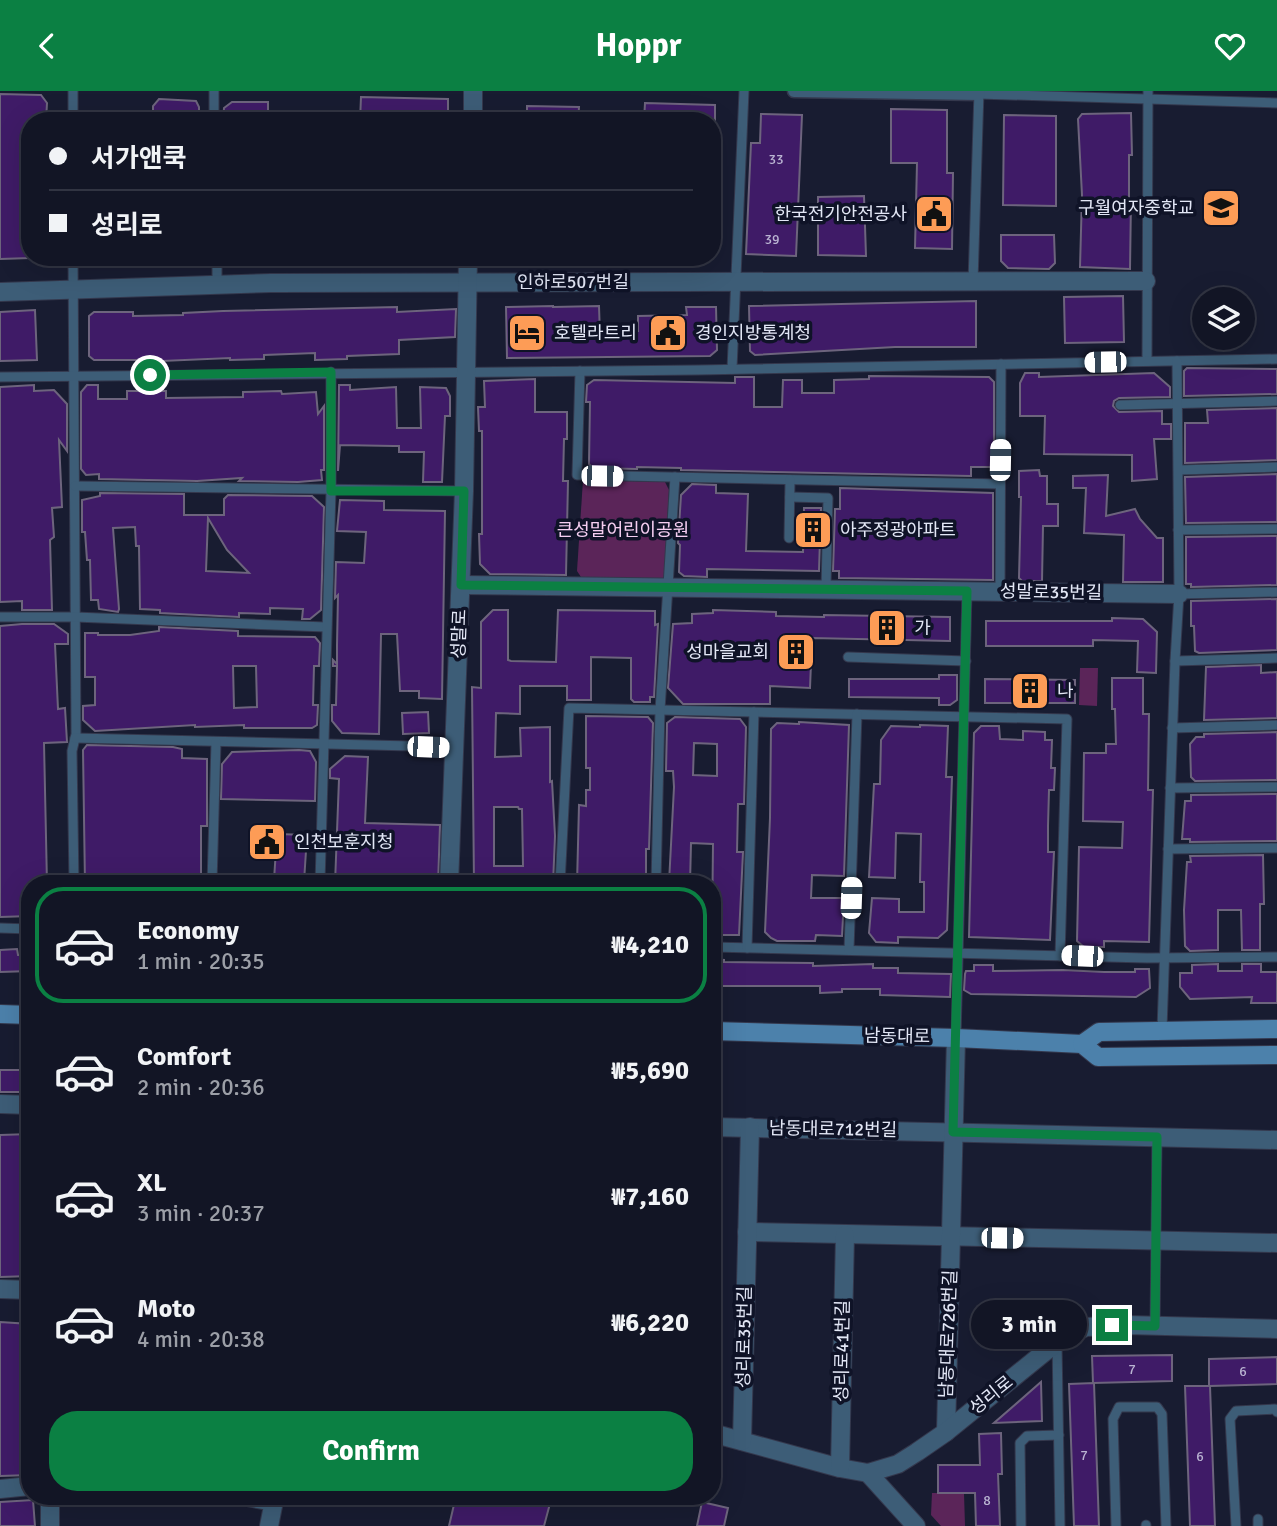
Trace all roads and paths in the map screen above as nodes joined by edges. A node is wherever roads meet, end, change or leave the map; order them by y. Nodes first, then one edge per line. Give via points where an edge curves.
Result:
1 (73, 91) edge
2 (214, 91) edge
3 (474, 91) edge
4 (744, 91) edge
5 (794, 91) edge
6 (979, 92) edge
7 (1148, 95) edge
8 (1277, 103) edge
9 (73, 112) edge
10 (214, 112) edge
11 (473, 112) edge
12 (73, 266) edge
13 (216, 266) edge
14 (468, 266) edge
15 (1146, 281) junction
16 (467, 282) junction
17 (734, 282) junction
18 (973, 282) junction
19 (217, 285) junction
20 (73, 290) junction
21 (0, 292) edge
22 (1277, 359) edge
23 (1147, 361) junction
24 (1177, 361) junction
25 (1001, 363) junction
26 (732, 369) junction
27 (467, 371) junction
28 (580, 371) junction
29 (331, 372) junction
30 (74, 376) junction
31 (0, 377) edge
32 (1277, 401) edge
33 (1177, 404) junction
34 (1120, 405) dead end
35 (1277, 467) edge
36 (1179, 470) junction
37 (675, 477) junction
38 (790, 480) junction
39 (1000, 484) junction
40 (75, 485) junction
41 (331, 491) junction
42 (464, 491) junction
43 (790, 496) junction
44 (1277, 529) edge
45 (1178, 530) junction
46 (789, 538) dead end
47 (461, 585) junction
48 (667, 588) junction
49 (826, 590) junction
50 (967, 591) junction
51 (1000, 592) junction
52 (1277, 592) edge
53 (1179, 594) junction
54 (0, 617) edge
55 (75, 617) junction
56 (326, 627) junction
57 (848, 657) dead end
58 (1277, 658) edge
59 (966, 661) junction
60 (1175, 661) junction
61 (660, 710) junction
62 (754, 712) junction
63 (857, 714) junction
64 (964, 716) junction
65 (1277, 725) edge
66 (1172, 728) junction
67 (75, 738) junction
68 (216, 742) junction
69 (323, 744) junction
70 (454, 747) junction
71 (1277, 787) edge
72 (1170, 788) junction
73 (1277, 848) edge
74 (1168, 849) junction
75 (74, 875) edge
76 (212, 875) edge
77 (320, 875) edge
78 (449, 875) edge
79 (561, 875) edge
80 (656, 875) edge
81 (0, 928) edge
82 (21, 929) edge
83 (721, 947) edge
84 (747, 948) junction
85 (849, 950) junction
86 (958, 953) junction
87 (1060, 956) junction
88 (1277, 957) edge
89 (1164, 958) junction
90 (0, 1014) edge
91 (21, 1015) edge
92 (1162, 1030) junction
93 (1277, 1030) edge
94 (721, 1031) edge
95 (956, 1038) junction
96 (1082, 1044) junction
97 (1277, 1055) edge
98 (0, 1104) edge
99 (21, 1105) edge
100 (721, 1127) edge
101 (750, 1128) junction
102 (953, 1132) junction
103 (1157, 1137) junction
104 (1277, 1140) edge
105 (747, 1233) junction
106 (845, 1234) junction
107 (951, 1237) junction
108 (1156, 1241) junction
109 (1277, 1243) edge
110 (0, 1289) edge
111 (21, 1290) edge
112 (1155, 1326) junction
113 (1277, 1329) edge
114 (1057, 1342) junction
115 (1277, 1412) edge
116 (946, 1432) junction
117 (721, 1435) edge
118 (1059, 1435) junction
119 (741, 1441) junction
120 (839, 1468) junction
121 (868, 1473) junction
122 (21, 1487) edge
123 (0, 1489) edge
124 (50, 1505) edge
125 (274, 1505) edge
126 (50, 1526) edge
127 (269, 1526) edge
128 (916, 1526) edge
129 (1021, 1526) edge
130 (1060, 1526) edge
131 (1116, 1526) edge
132 (1166, 1526) edge
133 (1236, 1526) edge

1 - 9 lane
2 - 10 lane
3 - 11 street
4 - 17 lane
5 - 6 street
6 - 7 lane
6 - 18 lane
7 - 8 lane
7 - 15 lane
12 - 20 lane
13 - 19 lane
14 - 16 street, 성말로
15 - 18 street, 인하로507번길
15 - 23 lane
16 - 17 street, 인하로507번길
16 - 19 street, 인하로507번길
16 - 27 street, 성말로
17 - 18 street, 인하로507번길
17 - 26 lane
19 - 20 street, 인하로507번길
20 - 21 street, 인하로507번길
20 - 30 lane
22 - 24 lane
23 - 24 lane
23 - 25 lane
24 - 33 lane
25 - 26 lane
25 - 39 lane
26 - 28 lane
27 - 28 lane
27 - 29 lane
27 - 42 street, 성말로
28 - 37 lane via 577,475
29 - 30 lane
29 - 41 lane
30 - 31 lane
30 - 40 lane
32 - 33 lane
33 - 34 lane
33 - 36 lane
35 - 36 lane
36 - 45 lane
37 - 38 lane
37 - 48 lane
38 - 39 lane
38 - 43 lane
39 - 51 lane
40 - 41 lane
40 - 55 lane
41 - 42 lane
41 - 56 lane
42 - 47 street, 성말로
43 - 46 lane
43 - 49 lane via 828,498
44 - 45 lane
45 - 53 lane
47 - 48 street, 성말로35번길
47 - 70 street, 성말로
48 - 49 street, 성말로35번길
48 - 61 lane
49 - 50 street, 성말로35번길
50 - 51 street, 성말로35번길
50 - 59 lane
51 - 53 street, 성말로35번길
52 - 53 lane
53 - 60 lane
54 - 55 lane
55 - 56 lane
55 - 67 lane
56 - 69 lane
57 - 59 lane
58 - 60 lane
59 - 64 lane
60 - 66 lane
61 - 62 lane
61 - 79 lane via 569,708
61 - 80 lane
62 - 63 lane
62 - 84 lane
63 - 64 lane
63 - 85 lane
64 - 86 lane
64 - 87 lane via 1067,719
65 - 66 lane
66 - 72 lane
67 - 68 lane
67 - 75 lane
68 - 69 lane
68 - 76 lane
69 - 70 lane
69 - 77 lane
70 - 78 street, 성말로
71 - 72 lane
72 - 74 lane
73 - 74 lane
74 - 89 lane
81 - 82 lane
83 - 84 lane
84 - 85 lane
85 - 86 lane
86 - 87 lane
86 - 95 lane
87 - 89 lane
88 - 89 lane
89 - 92 lane
90 - 91 main road
92 - 93 main road, 남동대로
92 - 96 main road, 남동대로 via 1099,1031
94 - 95 main road, 남동대로
95 - 96 main road, 남동대로
95 - 102 street, 남동대로726번길
96 - 97 main road, 남동대로 via 1098,1057
98 - 99 street
100 - 101 street, 남동대로712번길
101 - 102 street, 남동대로712번길
101 - 105 street, 성리로35번길
102 - 103 street
102 - 107 street, 남동대로726번길
103 - 104 street
103 - 108 lane
105 - 106 street
105 - 119 street, 성리로35번길
106 - 107 street
106 - 120 street, 성리로41번길
107 - 108 street
107 - 116 street, 남동대로726번길
108 - 109 street
108 - 112 lane
110 - 111 street
112 - 113 street, 성리로
112 - 114 street, 성리로 via 1086,1327
114 - 116 street, 성리로
114 - 118 lane
115 - 133 lane via 1236,1411 1230,1419
116 - 121 street, 성리로 via 898,1464
117 - 119 street, 성리로
118 - 129 lane via 1027,1436 1020,1443
118 - 130 lane
119 - 120 street, 성리로
120 - 121 street, 성리로
121 - 128 street
122 - 123 street
124 - 126 street
125 - 127 street
131 - 132 lane via 1113,1419 1119,1407 1157,1407

